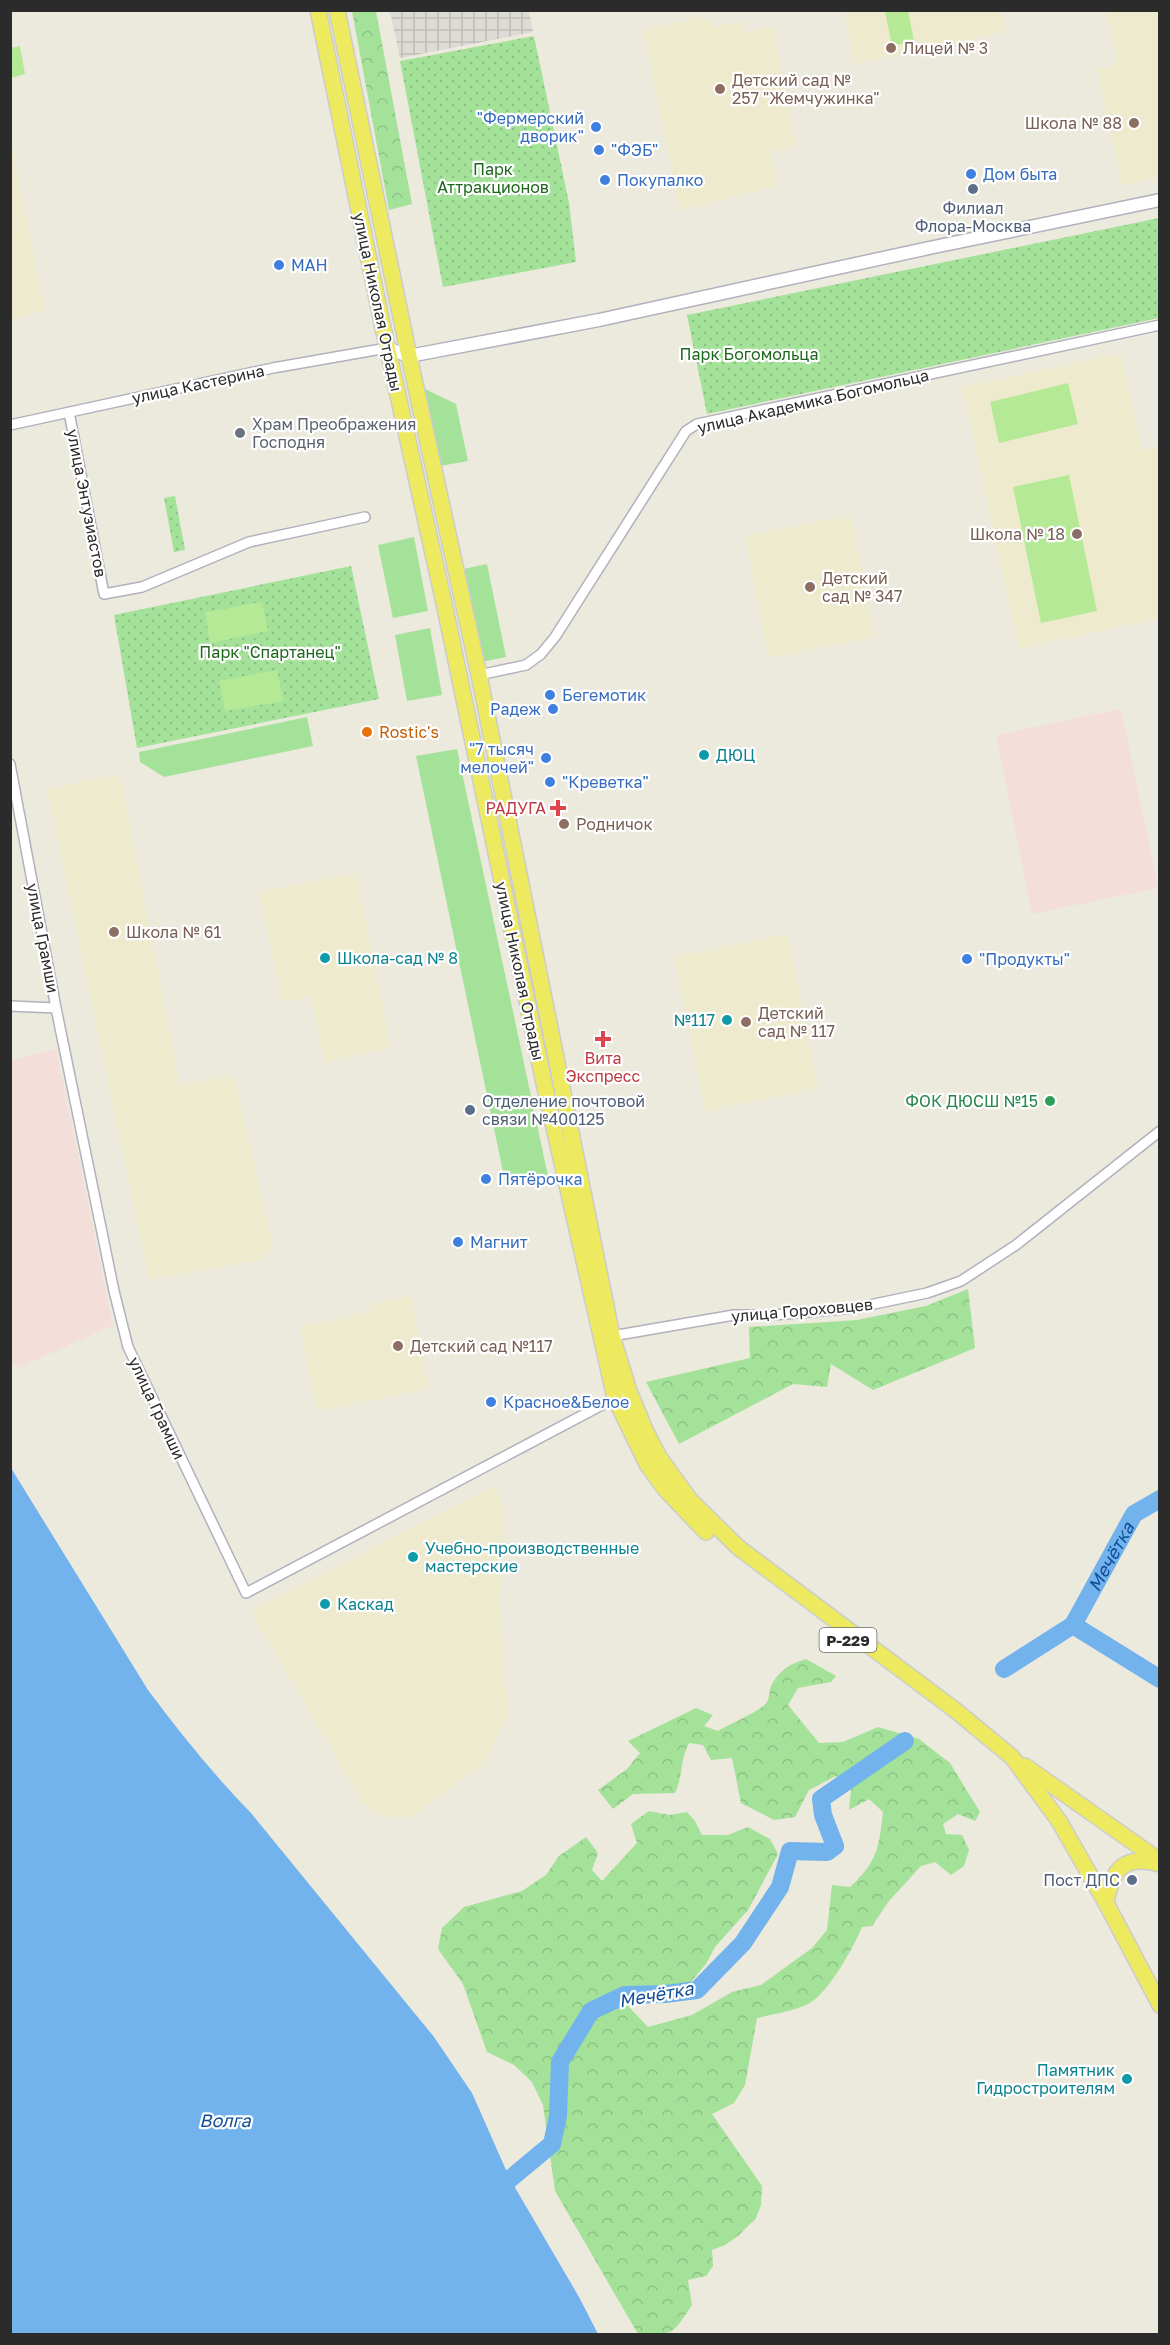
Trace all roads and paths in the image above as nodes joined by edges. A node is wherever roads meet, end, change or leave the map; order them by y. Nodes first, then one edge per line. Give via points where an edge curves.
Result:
1 (318, 10) edge
2 (338, 10) edge
3 (1160, 200) edge
4 (1160, 325) edge
5 (387, 348) junction
6 (409, 356) junction
7 (69, 412) junction
8 (10, 425) edge
9 (365, 517) dead end
10 (479, 675) junction
11 (10, 764) edge
12 (13, 789) edge
13 (10, 1006) edge
14 (56, 1008) junction
15 (1160, 1131) edge
16 (612, 1336) junction
17 (629, 1391) junction
18 (615, 1398) junction
19 (1012, 1757) junction
20 (1160, 1863) edge
21 (1106, 1903) junction
22 (1160, 2005) edge

1 - 5 main road, улица Николая Отрады
2 - 6 main road, улица Николая Отрады
3 - 6 street via 599,321
4 - 10 street, улица Академика Богомольца via 696,424 686,431 541,654 526,665
5 - 6 street
5 - 7 street, улица Кастерина
5 - 18 main road, улица Николая Отрады via 570,1207
6 - 10 main road, улица Николая Отрады
7 - 8 street, улица Кастерина
7 - 9 street, улица Энтузиастов via 104,594 142,587 249,542
10 - 16 main road, улица Николая Отрады
11 - 12 street, улица Грамши
12 - 14 street, улица Грамши
13 - 14 street
14 - 18 street, улица Грамши via 128,1347 246,1593
15 - 16 street, улица Гороховцев via 1016,1245 961,1281 927,1293 855,1308 734,1316
16 - 17 main road, улица Николая Отрады
17 - 18 street, улица Грамши
17 - 19 main road, улица Николая Отрады / Р-229 via 646,1432 675,1481 723,1534
18 - 19 main road, улица Николая Отрады / Р-229 via 647,1464 689,1516 747,1566
19 - 20 main road
19 - 21 main road, улица Николая Отрады / Р-229 via 1059,1821
20 - 21 main road via 1136,1861 1120,1867 1111,1880
21 - 22 main road, улица Николая Отрады / Р-229

